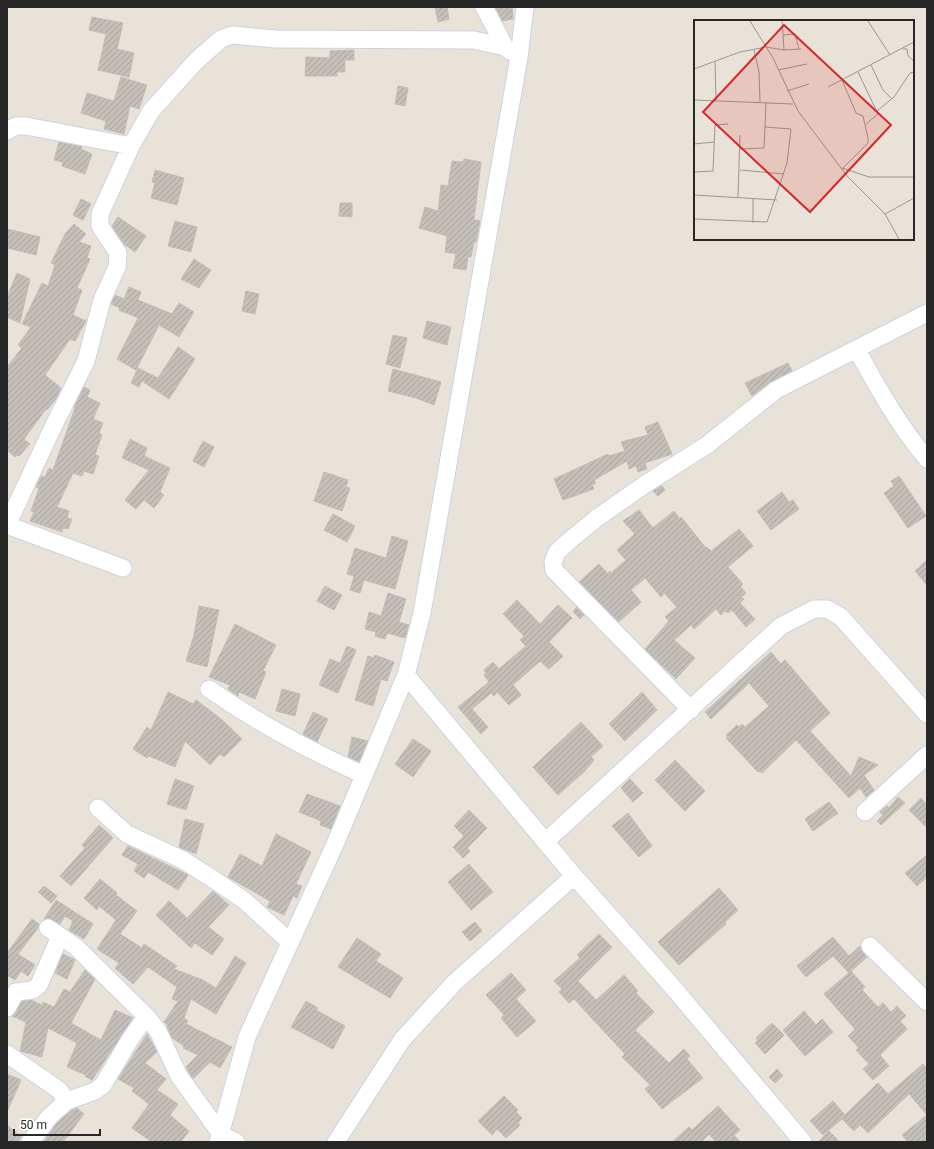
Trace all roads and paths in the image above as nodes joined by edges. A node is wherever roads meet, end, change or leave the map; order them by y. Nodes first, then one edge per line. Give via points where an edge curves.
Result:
1 (484, 7) edge
2 (525, 7) edge
3 (505, 47) junction
4 (519, 57) junction
5 (7, 131) edge
6 (131, 146) junction
7 (927, 313) edge
8 (857, 350) junction
9 (927, 459) edge
10 (7, 525) edge
11 (123, 568) dead end
12 (406, 675) junction
13 (208, 689) dead end
14 (691, 710) junction
15 (927, 714) edge
16 (927, 755) edge
17 (364, 775) junction
18 (98, 808) dead end
19 (865, 812) dead end
20 (545, 842) junction
21 (574, 876) junction
22 (290, 942) junction
23 (870, 946) dead end
24 (927, 1002) edge
25 (7, 1008) edge
26 (146, 1016) junction
27 (7, 1054) edge
28 (67, 1101) junction
29 (219, 1138) edge
30 (797, 1140) edge
31 (30, 1142) edge
32 (236, 1142) edge
33 (336, 1142) edge

1 - 3 street
2 - 4 street
3 - 4 street
3 - 6 street via 474,40 276,39 232,35 221,39 196,61 151,111
4 - 12 street via 422,612
5 - 6 street via 16,126 26,126
6 - 10 street via 100,214 100,226 118,253 117,266 102,300 86,361
7 - 8 street
8 - 9 street via 888,404
8 - 14 street via 776,390 707,445 597,518 557,552 553,562 554,570
10 - 11 street
12 - 17 street
12 - 20 street
13 - 17 street via 248,716
14 - 15 street via 781,626 814,609 827,609 853,629
14 - 20 street
16 - 19 street
17 - 22 street
18 - 22 street via 127,834 183,860 216,881 244,901
20 - 21 street
21 - 30 street via 671,985
21 - 33 street via 454,984 402,1040
22 - 29 street via 247,1037
23 - 24 street
25 - 26 street via 16,992 33,990 39,985 54,932 97,966
26 - 28 street via 103,1085 95,1091
26 - 29 street via 158,1031 179,1076
27 - 28 street via 59,1090
28 - 31 street via 49,1117
29 - 32 street

